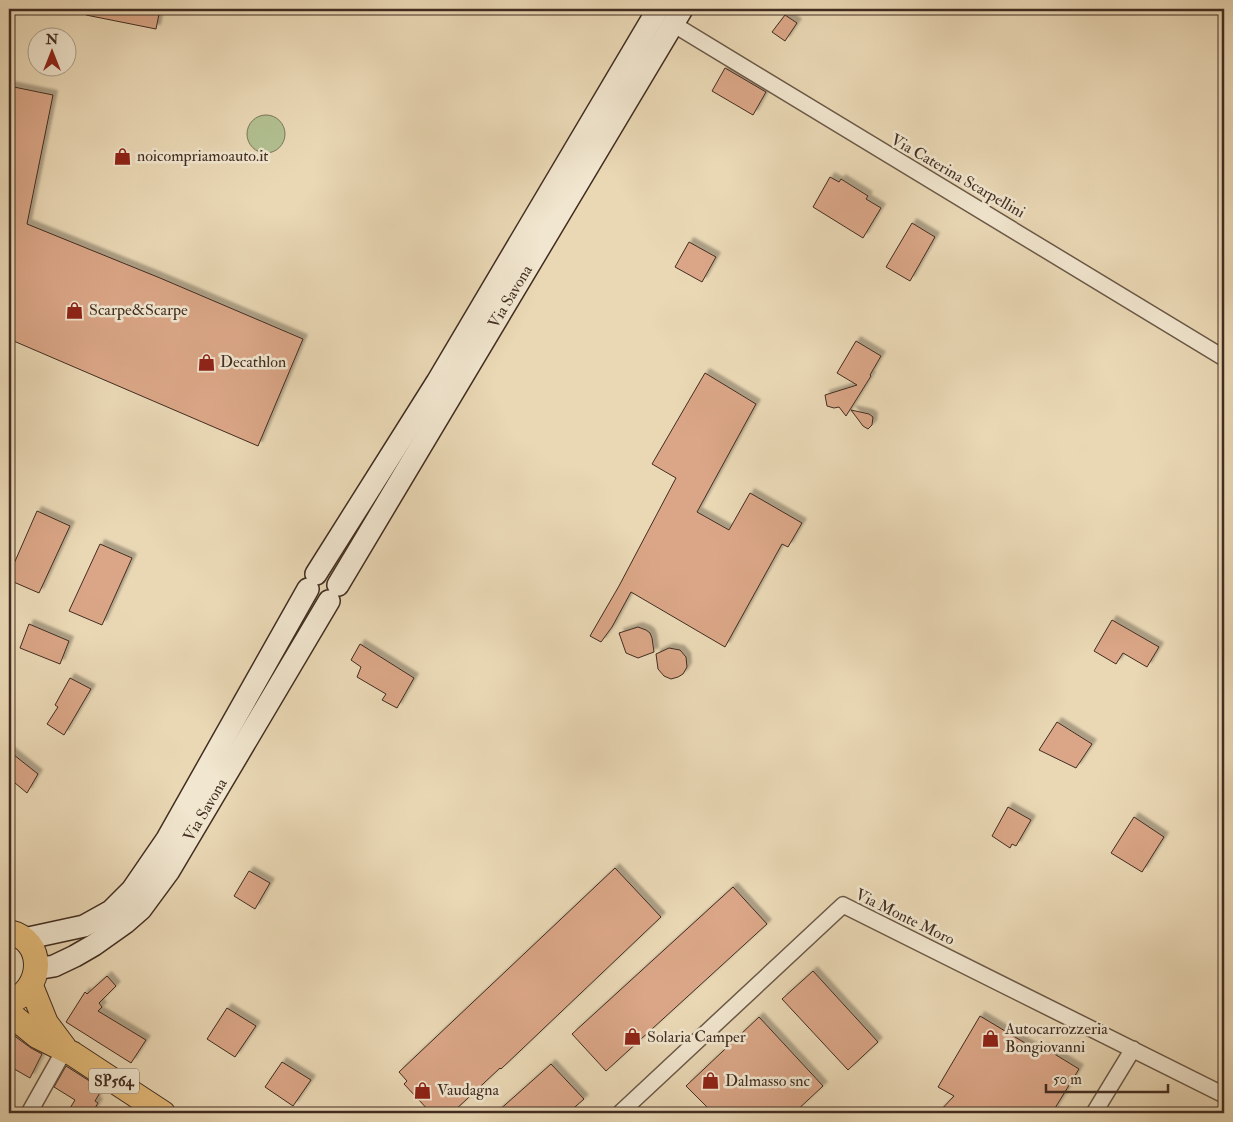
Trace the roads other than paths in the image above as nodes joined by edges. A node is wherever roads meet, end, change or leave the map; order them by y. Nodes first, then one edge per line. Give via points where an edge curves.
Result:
1 (658, 9) edge
2 (678, 16) edge
3 (1224, 358) edge
4 (16, 936) edge
5 (34, 977) junction
6 (9, 1002) edge
7 (9, 1013) edge
8 (65, 1049) junction
9 (1133, 1049) junction
10 (1224, 1094) edge
11 (28, 1113) edge
12 (163, 1113) edge
13 (620, 1113) edge
14 (1094, 1113) edge

1 - 4 street, Via Savona via 437,382 312,582 172,831 132,890 111,911 84,926
2 - 3 street, Via Caterina Scarpellini via 882,152
2 - 5 street, Via Savona via 169,871 141,909 125,923 94,946
4 - 5 main road via 31,948 35,958
5 - 6 main road via 25,994
5 - 8 main road, SP564 via 46,1023
7 - 8 main road, SP564 via 37,1036
8 - 11 street
8 - 12 main road, SP564
9 - 10 street, Via Monte Moro
9 - 13 street, Via Monte Moro via 843,905
9 - 14 street

